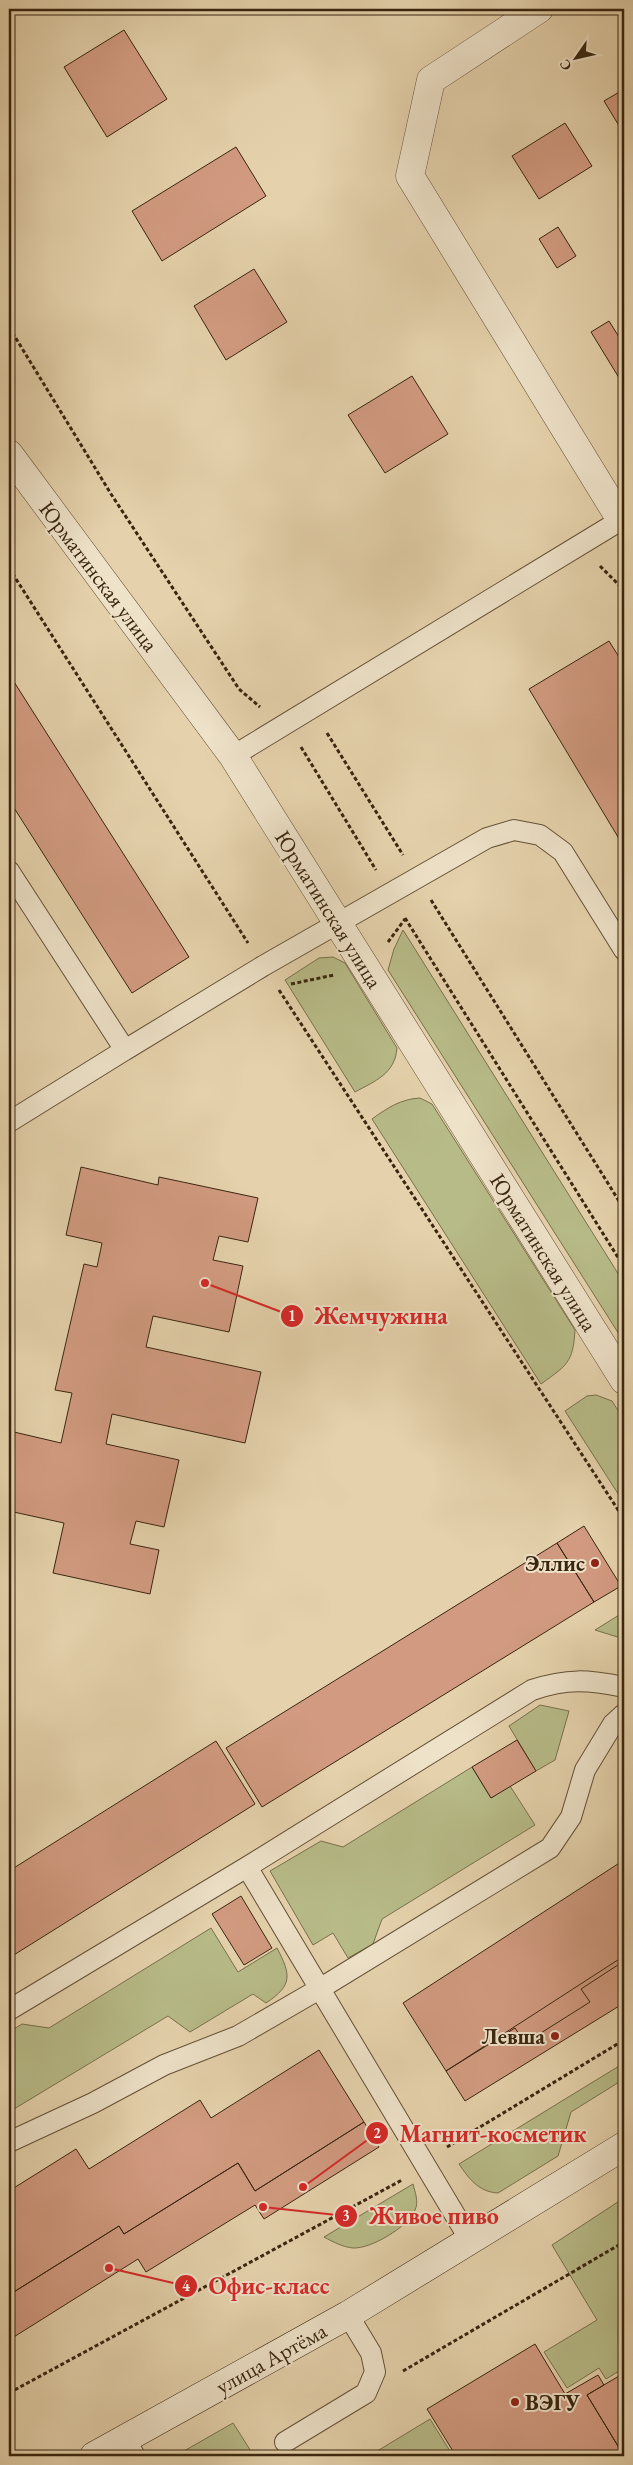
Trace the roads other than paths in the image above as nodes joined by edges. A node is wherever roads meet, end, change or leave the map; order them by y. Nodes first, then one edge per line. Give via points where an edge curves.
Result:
1 (539, 9) edge
2 (12, 466) edge
3 (623, 519) edge
4 (233, 756) junction
5 (9, 871) edge
6 (338, 924) junction
7 (624, 950) edge
8 (125, 1050) junction
9 (9, 1122) edge
10 (624, 1380) edge
11 (624, 1687) edge
12 (624, 1714) edge
13 (248, 1868) junction
14 (321, 1988) junction
15 (9, 2010) edge
16 (9, 2142) edge
17 (624, 2146) edge
18 (470, 2240) junction
19 (348, 2314) junction
20 (285, 2442) dead end
21 (130, 2448) edge
22 (94, 2456) edge

1 - 3 street via 431,80 410,176
2 - 4 street, Юрматинская улица
3 - 4 lane
4 - 6 street, Юрматинская улица
5 - 8 lane
6 - 7 lane via 487,838 514,830 540,836 562,852
6 - 8 lane
6 - 10 street, Юрматинская улица
8 - 9 lane
11 - 13 lane via 588,1680 553,1683 532,1690
12 - 14 lane via 613,1724 585,1770 571,1817 550,1848
13 - 14 lane
13 - 15 lane
14 - 16 lane via 238,2036 164,2065
14 - 18 lane
17 - 18 street, улица Артёма
18 - 19 street, улица Артёма
19 - 20 lane via 371,2353 375,2372 366,2393
19 - 21 street, улица Артёма
21 - 22 street, улица Артёма

